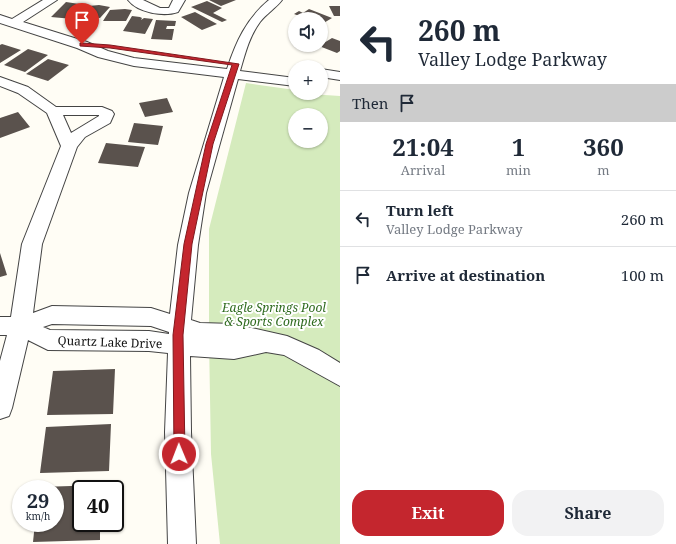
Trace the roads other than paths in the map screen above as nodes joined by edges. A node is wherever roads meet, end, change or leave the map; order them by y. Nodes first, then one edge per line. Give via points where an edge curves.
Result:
1 (51, 0) edge
2 (134, 0) edge
3 (179, 0) edge
4 (276, 0) edge
5 (27, 2) edge
6 (40, 7) junction
7 (0, 19) edge
8 (14, 23) junction
9 (234, 69) junction
10 (288, 70) edge
11 (328, 74) edge
12 (340, 76) edge
13 (0, 81) edge
14 (288, 81) edge
15 (328, 86) edge
16 (340, 88) edge
17 (53, 111) junction
18 (69, 146) junction
19 (10, 326) edge
20 (178, 335) junction
21 (340, 375) edge
22 (0, 408) edge
23 (182, 544) edge

1 - 6 street
2 - 3 street via 159,12 174,10
4 - 9 street via 262,11 249,27
5 - 6 street
5 - 7 street
6 - 8 street
7 - 8 street
8 - 9 street via 134,62
9 - 10 street
9 - 14 street
9 - 20 street via 210,144 198,194 188,244
11 - 12 street
13 - 17 street via 23,90
15 - 16 street
17 - 18 street
17 - 18 street via 102,111 107,114 105,120 79,134
18 - 19 street via 32,244
19 - 20 street, Quartz Lake Drive via 48,340 149,341
19 - 22 street
20 - 21 street, Quartz Lake Drive via 234,349 265,342 287,346
20 - 23 street

